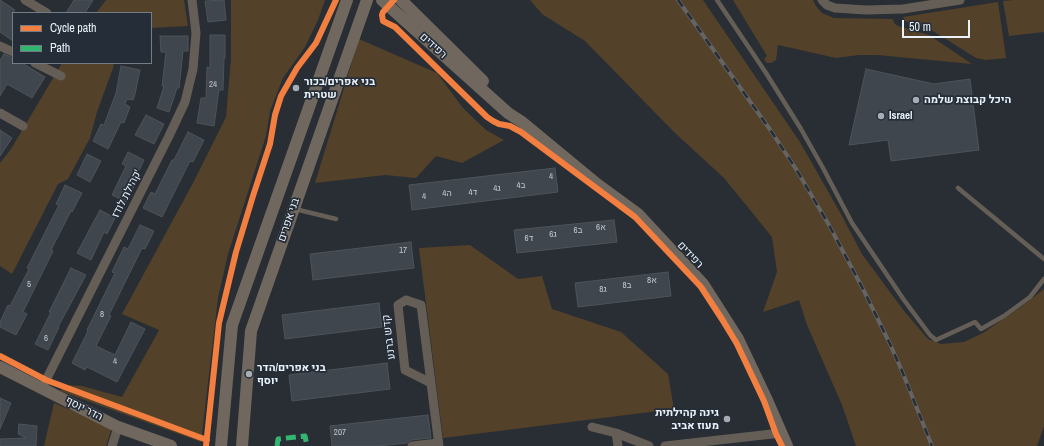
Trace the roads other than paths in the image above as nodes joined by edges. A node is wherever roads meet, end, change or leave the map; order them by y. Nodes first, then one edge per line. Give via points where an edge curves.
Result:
1 (25, 0) edge
2 (192, 0) edge
3 (346, 0) edge
4 (367, 0) edge
5 (382, 0) edge
6 (401, 0) edge
7 (716, 0) edge
8 (822, 0) edge
9 (960, 0) edge
10 (45, 12) edge
11 (0, 46) edge
12 (12, 52) edge
13 (37, 64) edge
14 (61, 76) dead end
15 (0, 113) edge
16 (522, 122) junction
17 (23, 126) dead end
18 (958, 188) dead end
19 (293, 208) junction
20 (336, 219) dead end
21 (1044, 259) edge
22 (1044, 279) edge
23 (0, 367) edge
24 (431, 383) junction
25 (42, 388) junction
26 (118, 426) junction
27 (592, 427) dead end
28 (616, 433) junction
29 (781, 433) junction
30 (221, 441) edge
31 (439, 444) edge
32 (112, 446) edge
33 (171, 446) edge
34 (212, 446) edge
35 (242, 446) edge
36 (412, 446) edge
37 (618, 446) edge
38 (649, 446) edge
39 (665, 446) edge
40 (787, 446) edge

1 - 10 street
2 - 25 street, קהילת לודז' via 196,33 193,69 185,102
3 - 30 street, בני אפרים via 232,325
4 - 19 street, בני אפרים
5 - 16 street, רפידים via 508,113
6 - 16 street, רפידים via 513,110
7 - 22 lane via 801,129 852,223 930,335 936,340 975,322 981,330 1030,297
8 - 9 street via 835,8 866,10
11 - 12 street
13 - 14 street
15 - 17 street
16 - 29 street, רפידים via 596,184 638,214 703,284 738,339
18 - 21 lane
19 - 20 lane
19 - 35 street, בני אפרים via 250,331
23 - 25 street, הדר יוסף
24 - 24 street, קדש ברנע via 421,306 406,300 398,305 406,370
24 - 31 street, קדש ברנע
25 - 26 street, הדר יוסף
26 - 32 street
26 - 33 street, הדר יוסף
27 - 28 street
28 - 37 street
28 - 38 street
29 - 39 street
29 - 40 street, רפידים
30 - 34 street
31 - 36 street, קדש ברנע

